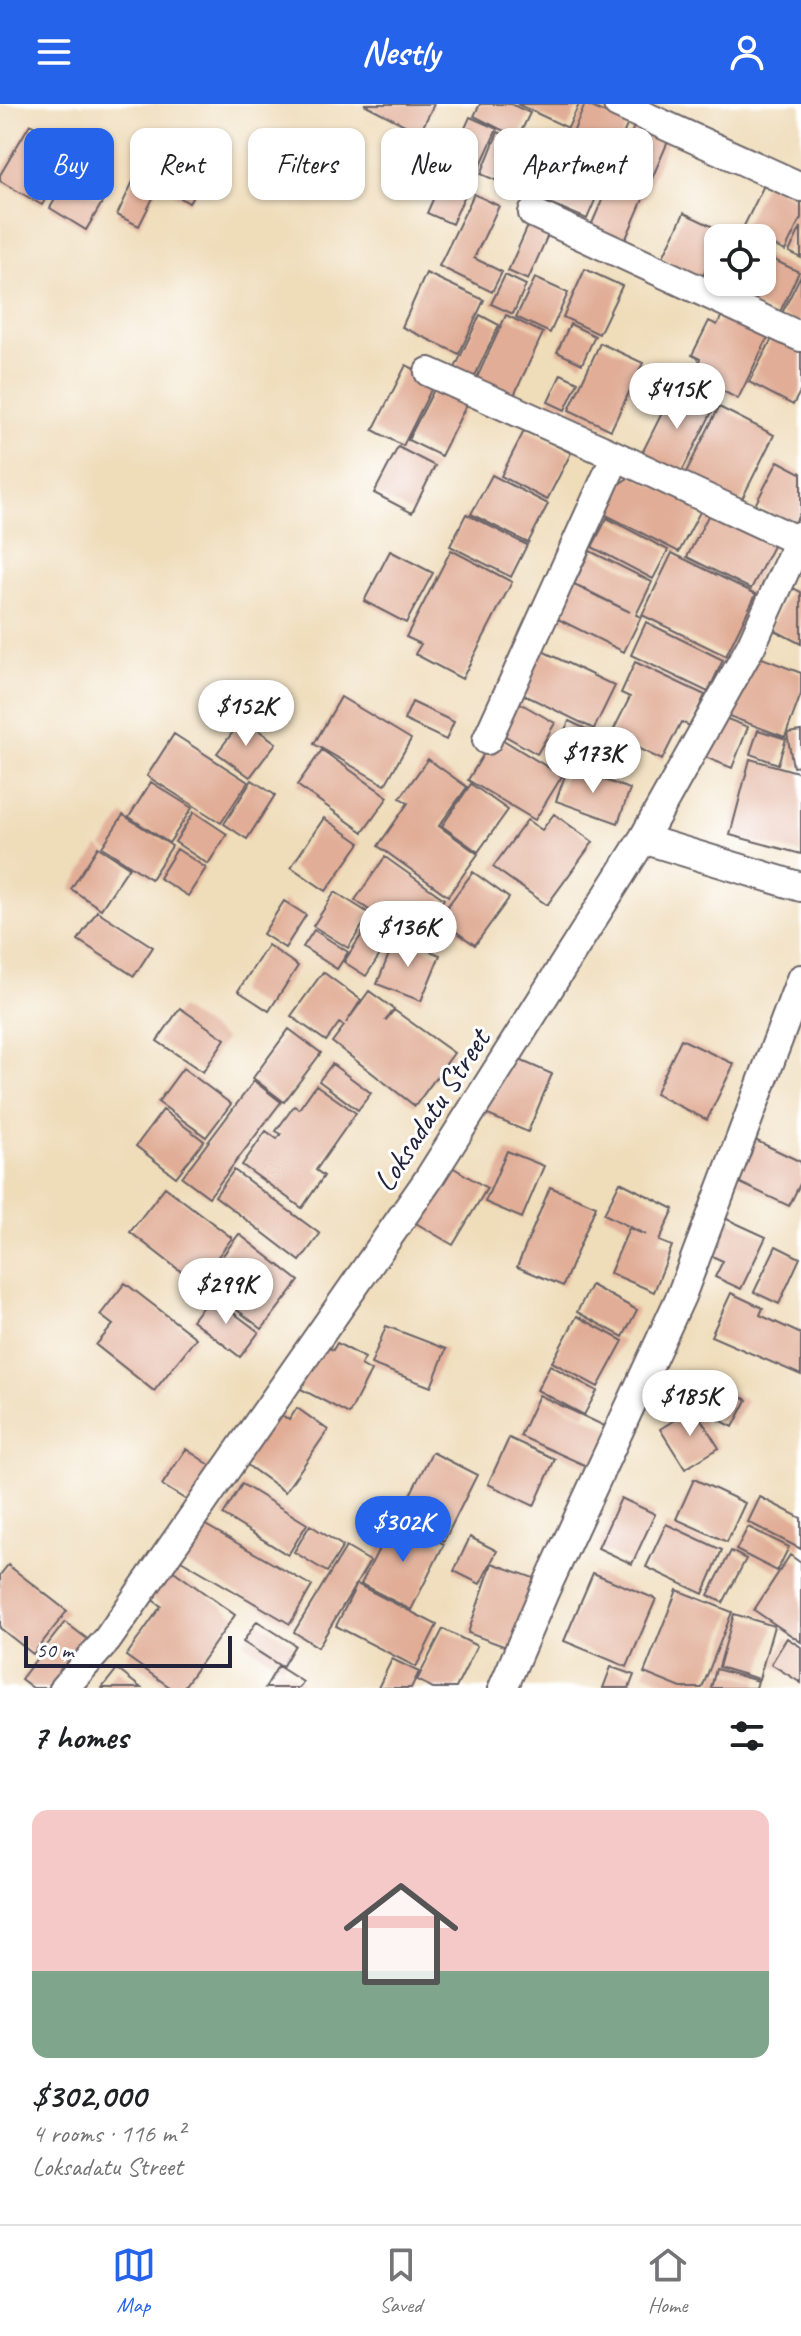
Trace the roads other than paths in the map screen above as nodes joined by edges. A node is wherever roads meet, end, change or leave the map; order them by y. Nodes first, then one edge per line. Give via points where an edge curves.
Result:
1 (618, 104) edge
2 (801, 187) edge
3 (533, 213) dead end
4 (801, 337) edge
5 (429, 372) dead end
6 (616, 456) junction
7 (800, 538) edge
8 (487, 740) dead end
9 (643, 839) junction
10 (801, 887) edge
11 (801, 979) edge
12 (64, 1688) edge
13 (503, 1688) edge

1 - 2 street
3 - 4 street
5 - 6 street
6 - 7 street
6 - 8 street
7 - 9 street, Loksadatu Street via 751,646
9 - 10 street
9 - 12 street, Loksadatu Street via 428,1180 107,1640
11 - 13 street via 681,1296

